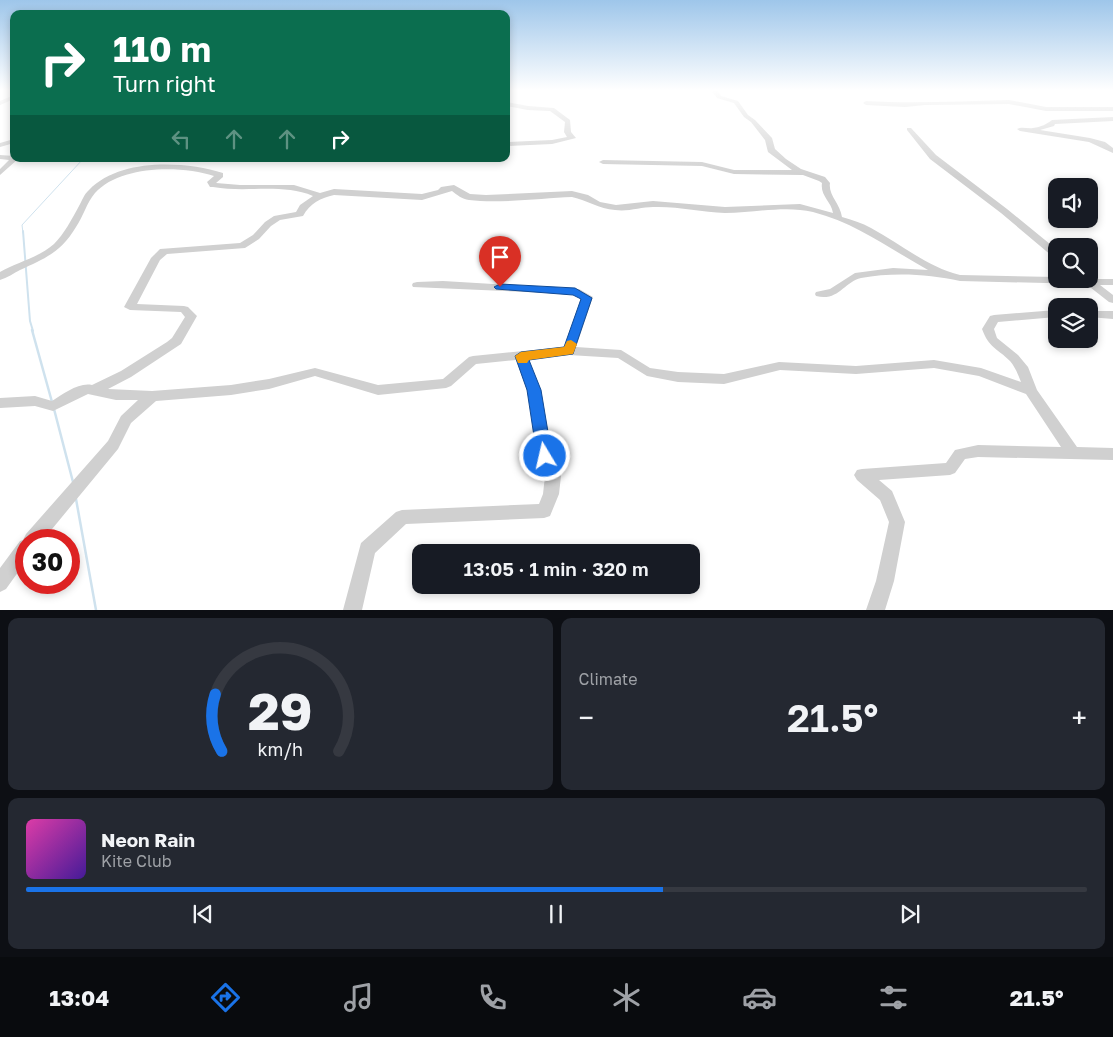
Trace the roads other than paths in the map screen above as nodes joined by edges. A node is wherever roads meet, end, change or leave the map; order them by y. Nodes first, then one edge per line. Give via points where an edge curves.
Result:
1 (565, 119) edge
2 (751, 119) edge
3 (1104, 119) edge
4 (909, 129) dead end
5 (1020, 129) dead end
6 (1034, 130) junction
7 (510, 144) edge
8 (1113, 151) edge
9 (11, 162) edge
10 (603, 162) dead end
11 (1, 171) edge
12 (803, 173) junction
13 (319, 196) junction
14 (838, 218) junction
15 (1048, 247) edge
16 (943, 274) junction
17 (0, 277) edge
18 (1048, 279) edge
19 (1098, 281) edge
20 (1113, 282) edge
21 (417, 285) dead end
22 (1098, 288) edge
23 (820, 294) dead end
24 (1113, 300) edge
25 (1098, 314) edge
26 (1048, 315) edge
27 (1113, 315) edge
28 (569, 351) junction
29 (521, 356) junction
30 (96, 390) junction
31 (1031, 391) junction
32 (152, 396) junction
33 (0, 403) edge
34 (1073, 453) junction
35 (1113, 454) edge
36 (41, 529) edge
37 (15, 562) edge
38 (0, 583) edge
39 (352, 610) edge
40 (875, 610) edge

1 - 7 street via 567,132 572,138
2 - 12 street via 769,140 772,150
3 - 6 street via 1052,122 1052,125
4 - 15 street via 933,157
5 - 6 street
6 - 8 street via 1090,140
9 - 11 street
10 - 12 street via 702,164 734,172
12 - 14 street via 826,183 826,195 835,205
13 - 14 street via 334,192 422,196 454,188 469,197 572,194 616,208 653,204 724,210 807,208
13 - 17 street via 311,191 288,188 222,188 211,182 220,175 195,167 159,167 124,173 92,191 57,246 36,261 17,266
13 - 30 street via 300,214 277,218 242,246 164,251 156,258 130,307 184,309 191,316 177,341
14 - 16 street via 867,229
16 - 18 street via 960,278
16 - 23 street via 893,271 855,276 833,292
19 - 20 street
21 - 28 street via 575,291 587,298
22 - 24 street
25 - 27 street
26 - 31 street via 994,319 988,329 992,340 1023,370
28 - 29 street
28 - 31 street via 621,354 647,372 724,379 779,366 856,370 934,364 981,372
29 - 32 street via 473,360 446,383 378,390 315,372 231,390
29 - 39 street via 534,390 545,456 553,476 551,494 544,511 402,518 367,549
30 - 32 street via 116,395
30 - 33 street via 78,392 53,406 34,401
31 - 34 street
32 - 36 street via 126,420 113,445
34 - 35 street
34 - 40 street via 978,451 960,454 950,469 862,475 886,496 897,522 885,581
37 - 38 street

